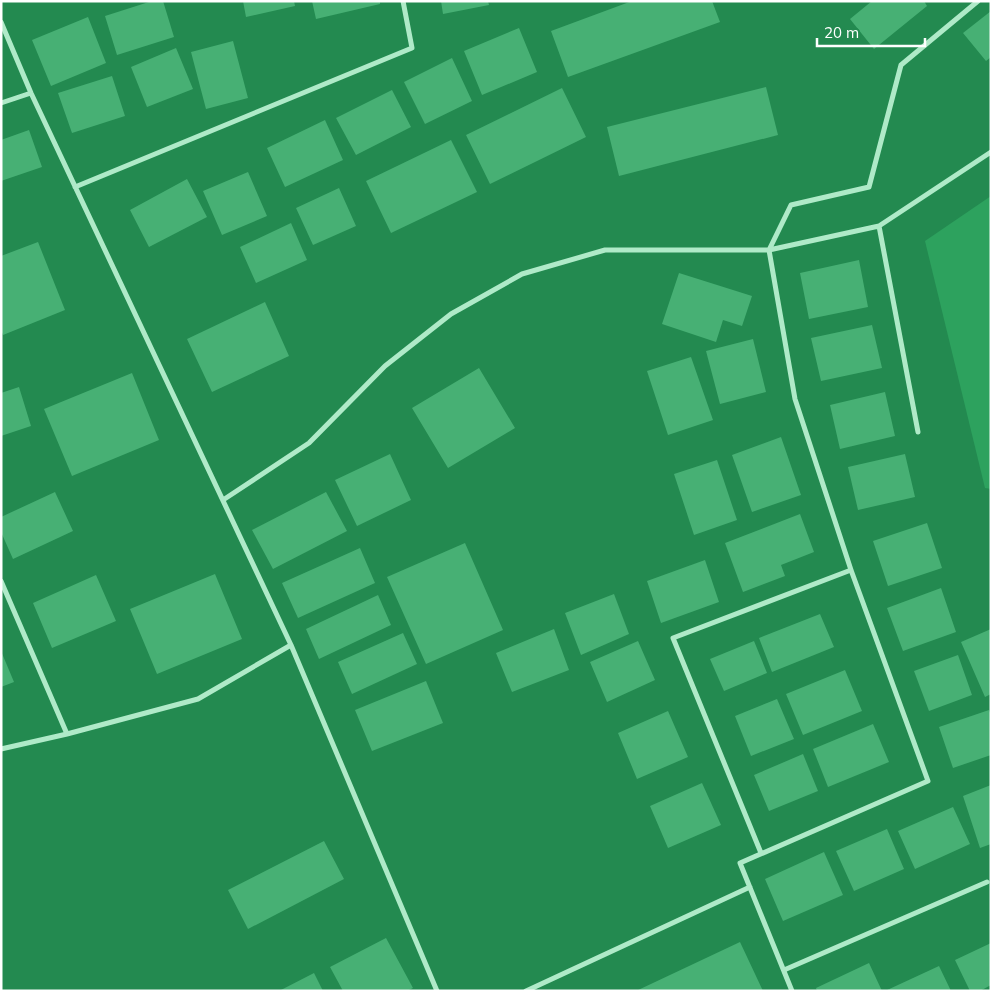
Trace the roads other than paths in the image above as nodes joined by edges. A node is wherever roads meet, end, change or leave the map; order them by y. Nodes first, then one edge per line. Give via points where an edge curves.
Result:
1 (403, 1) edge
2 (978, 1) edge
3 (1, 22) edge
4 (31, 93) junction
5 (1, 103) edge
6 (991, 152) edge
7 (75, 187) junction
8 (879, 226) junction
9 (769, 250) junction
10 (918, 432) dead end
11 (223, 500) junction
12 (851, 570) junction
13 (1, 581) edge
14 (290, 645) junction
15 (67, 734) junction
16 (1, 749) edge
17 (761, 853) junction
18 (987, 882) dead end
19 (750, 887) junction
20 (784, 970) junction
21 (437, 991) edge
22 (526, 991) edge
23 (792, 991) edge

1 - 7 street via 412,48
2 - 9 street via 901,65 869,187 791,205
3 - 4 street
4 - 5 street
4 - 7 street
6 - 8 street
7 - 11 street
8 - 9 street
8 - 10 street
9 - 11 street via 605,250 522,274 451,314 385,366 309,443
9 - 12 street via 794,399
11 - 14 street
12 - 17 street via 928,781
12 - 17 street via 673,638
13 - 15 street
14 - 15 street via 198,699
14 - 21 street
15 - 16 street
17 - 19 street via 740,863
18 - 20 street
19 - 20 street
19 - 22 street
20 - 23 street

